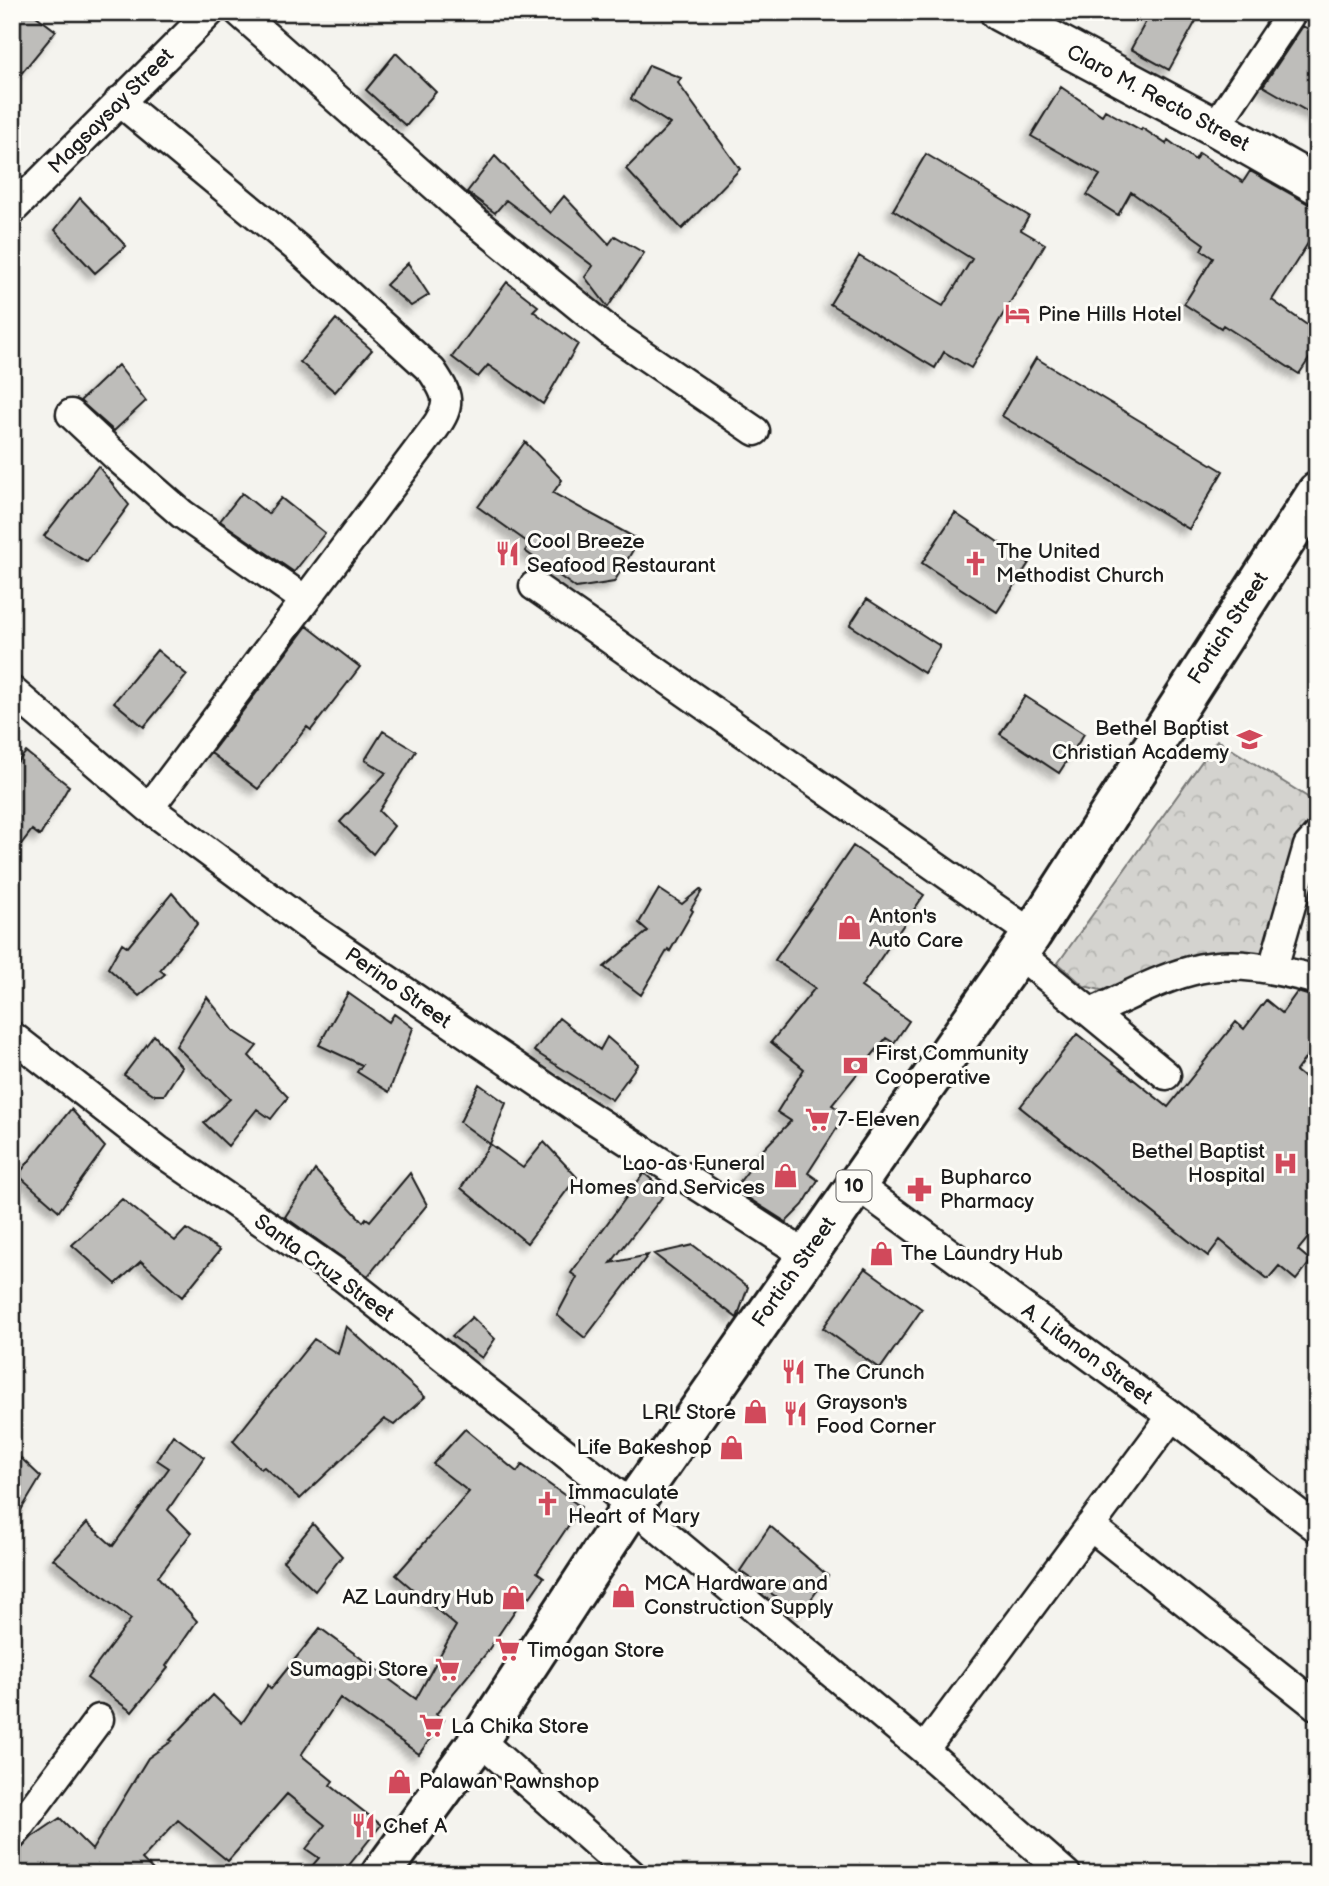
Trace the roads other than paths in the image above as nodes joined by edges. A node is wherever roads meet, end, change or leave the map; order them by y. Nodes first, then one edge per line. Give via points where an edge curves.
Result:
1 (210, 12) edge
2 (239, 12) edge
3 (1292, 12) edge
4 (1016, 16) edge
5 (119, 101) junction
6 (1215, 127) junction
7 (1317, 185) edge
8 (12, 210) edge
9 (71, 414) dead end
10 (755, 431) dead end
11 (1317, 492) edge
12 (534, 586) dead end
13 (305, 600) junction
14 (12, 691) edge
15 (149, 808) junction
16 (1317, 836) edge
17 (1025, 943) junction
18 (1273, 968) junction
19 (1317, 980) edge
20 (1091, 1013) junction
21 (12, 1036) edge
22 (1166, 1075) dead end
23 (855, 1184) junction
24 (806, 1255) junction
25 (1172, 1416) junction
26 (632, 1506) junction
27 (1090, 1525) junction
28 (1317, 1528) edge
29 (1317, 1706) edge
30 (99, 1719) dead end
31 (479, 1740) junction
32 (925, 1750) junction
33 (12, 1836) edge
34 (381, 1874) edge
35 (631, 1874) edge
36 (1066, 1874) edge

1 - 5 street, Magsaysay Street
2 - 10 street via 471,218 613,334
3 - 6 street
4 - 6 main road, Claro M. Recto Street
5 - 8 street, Magsaysay Street
5 - 13 street via 307,256 443,386 448,400 435,429
6 - 7 main road, Claro M. Recto Street
9 - 13 street via 182,514
11 - 17 highway, Fortich Street / 10
12 - 17 street
13 - 15 street
14 - 15 street, Perino Street
15 - 24 street, Perino Street via 440,1017
16 - 18 street via 1308,846
17 - 20 street
17 - 23 highway, Fortich Street / 10
18 - 19 street
18 - 20 street via 1235,965 1191,971
20 - 22 street
21 - 26 street, Santa Cruz Street via 158,1150 344,1278
23 - 24 highway, Fortich Street / 10
23 - 25 street, A. Litanon Street
24 - 26 highway, Fortich Street / 10
25 - 27 street
25 - 28 street, A. Litanon Street
26 - 31 highway, Fortich Street / 10
26 - 32 street, Santa Cruz Street
27 - 29 street
27 - 32 street
30 - 33 street
31 - 34 highway, Fortich Street / 10
31 - 35 street
32 - 36 street, Santa Cruz Street

